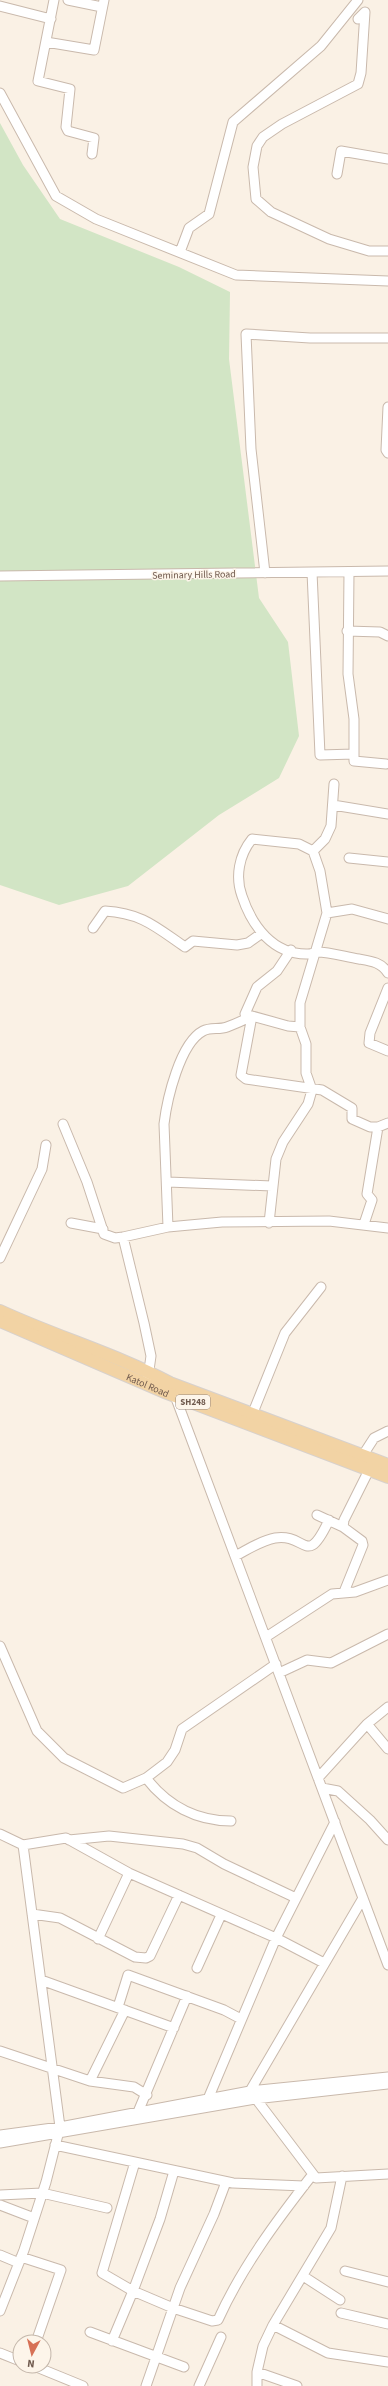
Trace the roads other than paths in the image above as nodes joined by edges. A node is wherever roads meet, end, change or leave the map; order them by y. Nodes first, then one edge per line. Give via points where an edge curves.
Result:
1 (54, 0) edge
2 (68, 0) edge
3 (358, 0) edge
4 (103, 4) edge
5 (0, 6) edge
6 (51, 19) junction
7 (358, 19) dead end
8 (46, 42) junction
9 (0, 93) edge
10 (92, 154) dead end
11 (388, 159) edge
12 (337, 174) dead end
13 (388, 251) edge
14 (180, 252) junction
15 (388, 280) edge
16 (388, 338) edge
17 (388, 406) edge
18 (388, 453) edge
19 (312, 572) junction
20 (349, 572) junction
21 (388, 572) edge
22 (264, 573) junction
23 (0, 576) edge
24 (347, 631) junction
25 (388, 636) edge
26 (354, 754) junction
27 (386, 764) dead end
28 (334, 784) dead end
29 (333, 806) junction
30 (388, 814) edge
31 (313, 851) junction
32 (349, 858) dead end
33 (388, 862) edge
34 (327, 913) junction
35 (388, 918) edge
36 (93, 928) dead end
37 (262, 933) junction
38 (291, 950) junction
39 (317, 952) junction
40 (388, 973) edge
41 (388, 988) edge
42 (252, 1016) junction
43 (300, 1027) junction
44 (388, 1051) edge
45 (312, 1090) junction
46 (388, 1123) edge
47 (63, 1124) dead end
48 (378, 1127) junction
49 (46, 1145) dead end
50 (168, 1182) junction
51 (272, 1186) junction
52 (71, 1223) dead end
53 (269, 1223) junction
54 (364, 1224) junction
55 (168, 1228) junction
56 (388, 1228) edge
57 (103, 1229) junction
58 (123, 1237) junction
59 (0, 1258) edge
60 (321, 1287) dead end
61 (0, 1311) edge
62 (0, 1321) edge
63 (150, 1372) junction
64 (170, 1383) junction
65 (146, 1384) junction
66 (175, 1396) junction
67 (252, 1414) junction
68 (388, 1431) edge
69 (363, 1455) junction
70 (388, 1465) edge
71 (364, 1469) junction
72 (388, 1477) edge
73 (317, 1515) dead end
74 (329, 1520) junction
75 (343, 1527) junction
76 (235, 1556) junction
77 (388, 1580) edge
78 (344, 1592) junction
79 (388, 1634) edge
80 (266, 1637) junction
81 (0, 1646) edge
82 (277, 1669) junction
83 (388, 1708) edge
84 (367, 1724) junction
85 (388, 1749) edge
86 (146, 1778) junction
87 (318, 1778) junction
88 (322, 1788) junction
89 (231, 1820) dead end
90 (335, 1822) junction
91 (0, 1834) edge
92 (69, 1840) junction
93 (388, 1840) edge
94 (23, 1845) junction
95 (129, 1873) junction
96 (179, 1895) junction
97 (296, 1898) junction
98 (363, 1898) junction
99 (32, 1914) junction
100 (222, 1915) junction
101 (276, 1938) junction
102 (98, 1939) junction
103 (324, 1963) junction
104 (388, 1965) edge
105 (197, 1968) dead end
106 (41, 1980) junction
107 (188, 1996) junction
108 (122, 2008) junction
109 (241, 2019) junction
110 (174, 2028) junction
111 (0, 2051) edge
112 (53, 2067) junction
113 (388, 2076) edge
114 (90, 2081) junction
115 (388, 2084) edge
116 (146, 2095) junction
117 (252, 2095) junction
118 (208, 2099) junction
119 (138, 2112) junction
120 (59, 2130) junction
121 (0, 2136) edge
122 (0, 2143) edge
123 (55, 2145) junction
124 (135, 2162) junction
125 (174, 2171) junction
126 (313, 2174) junction
127 (388, 2174) edge
128 (342, 2176) junction
129 (226, 2182) junction
130 (304, 2186) junction
131 (42, 2193) junction
132 (0, 2195) edge
133 (0, 2205) edge
134 (107, 2208) dead end
135 (34, 2218) junction
136 (0, 2255) edge
137 (20, 2260) junction
138 (345, 2271) dead end
139 (303, 2276) junction
140 (388, 2282) edge
141 (134, 2291) junction
142 (340, 2300) dead end
143 (1, 2305) edge
144 (173, 2308) junction
145 (341, 2313) dead end
146 (273, 2324) junction
147 (388, 2324) edge
148 (90, 2332) dead end
149 (39, 2334) edge
150 (221, 2337) dead end
151 (112, 2341) junction
152 (0, 2354) edge
153 (12, 2358) edge
154 (156, 2358) junction
155 (388, 2362) edge
156 (184, 2367) dead end
157 (257, 2372) junction
158 (52, 2373) edge
159 (83, 2386) edge
160 (146, 2386) edge
161 (199, 2386) edge
162 (257, 2386) edge
163 (296, 2386) edge

1 - 6 street
2 - 4 street
3 - 14 street via 321,46 233,122 209,214 189,228
4 - 8 street via 94,50
5 - 6 street
6 - 8 street
7 - 13 street via 365,12 358,84 282,124 263,138 257,146 253,179 256,199 271,212 328,239 369,251
8 - 10 street via 38,81 70,89 66,127 68,131 94,138
9 - 14 street via 56,196 96,219
11 - 12 street via 341,151
14 - 15 street via 236,275
16 - 22 street via 310,338 246,334 251,449
17 - 18 street
19 - 20 street, Seminary Hills Road
19 - 22 street, Seminary Hills Road
19 - 26 street via 320,755
20 - 21 street, Seminary Hills Road
20 - 24 street
22 - 23 street, Seminary Hills Road
24 - 25 street via 380,632
24 - 26 street
26 - 27 street via 354,761
28 - 29 street
29 - 30 street
29 - 31 street via 331,826 325,839
31 - 34 street via 320,871
31 - 37 street via 299,844 252,840 243,850 238,880 241,895 252,921
32 - 33 street
34 - 35 street via 352,909
34 - 39 street
36 - 37 street via 106,911 140,917 158,926 186,947 193,941 237,945 248,943
37 - 38 street via 277,947
38 - 39 street via 308,954
38 - 42 street via 277,971 257,987 245,1014
39 - 40 street via 375,962
39 - 43 street via 300,1003
41 - 44 street via 370,1033 369,1043
42 - 43 street
42 - 45 street via 241,1075 246,1079
42 - 50 street via 225,1028 215,1027 202,1031 191,1040 184,1052 166,1110 165,1162
43 - 45 street via 306,1044 306,1073
45 - 48 street via 322,1090 352,1108 352,1119 370,1127
45 - 51 street via 308,1104 283,1142 276,1158
46 - 48 street
47 - 57 street
48 - 54 street via 367,1194 372,1200
49 - 59 street via 42,1169
50 - 51 street
50 - 55 street
51 - 53 street
52 - 57 street
53 - 54 street via 328,1221
53 - 55 street via 222,1222
54 - 56 street
55 - 58 street
57 - 58 street via 104,1234
58 - 63 street via 144,1323
60 - 67 street via 285,1333
61 - 63 main road, Katol Road / SH248
62 - 65 main road, Katol Road / SH248
63 - 64 main road, Katol Road / SH248
63 - 65 street
64 - 66 street
64 - 67 main road, Katol Road / SH248
65 - 66 main road, Katol Road / SH248
66 - 71 main road, Katol Road / SH248
66 - 76 street
67 - 69 main road, Katol Road / SH248
68 - 69 street via 374,1438
69 - 70 main road, Katol Road / SH248
69 - 71 main road
71 - 72 main road, Katol Road / SH248
71 - 75 street
73 - 74 street
74 - 75 street
74 - 76 street via 319,1542 312,1546 286,1537 274,1538
75 - 78 street via 362,1541 363,1545
76 - 80 street
77 - 78 street
78 - 80 street via 332,1594
79 - 82 street via 331,1663 307,1660
80 - 82 street
81 - 86 street via 37,1731 64,1758 123,1788
82 - 86 street via 182,1729 175,1750 167,1762
82 - 87 street
83 - 84 street
84 - 85 street
84 - 87 street
86 - 89 street via 162,1796 191,1814 217,1821
87 - 88 street
88 - 90 street
88 - 93 street via 338,1791
90 - 97 street
90 - 98 street
91 - 94 street
92 - 94 street via 66,1838
92 - 95 street
92 - 97 street via 109,1836 183,1844 197,1848 224,1864
94 - 99 street
95 - 96 street
95 - 102 street
96 - 100 street
96 - 102 street via 150,1956 135,1957
97 - 101 street
98 - 103 street
98 - 104 street
99 - 102 street via 60,1918
99 - 106 street
100 - 101 street
100 - 105 street
101 - 103 street
101 - 109 street
103 - 117 street
106 - 108 street
106 - 112 street
107 - 108 street via 128,1976
107 - 109 street
107 - 110 street
108 - 110 street
108 - 114 street
109 - 118 street
110 - 116 street
111 - 112 street
112 - 114 street
112 - 120 street
113 - 117 street
114 - 116 street via 134,2087
115 - 117 street
116 - 119 street
117 - 118 street
117 - 120 street
117 - 126 street
118 - 119 street
119 - 120 street
120 - 121 street
120 - 122 street
120 - 123 street
123 - 124 street
123 - 131 street
124 - 125 street
124 - 141 street via 102,2273
125 - 129 street
125 - 141 street
126 - 128 street via 316,2178
126 - 130 street
127 - 128 street
128 - 139 street via 331,2228
129 - 130 street
129 - 144 street
130 - 144 street via 280,2216 235,2285 218,2320 212,2321
131 - 132 street
131 - 134 street
131 - 135 street
133 - 135 street
135 - 137 street
136 - 137 street
137 - 143 street
137 - 149 street via 61,2270
138 - 140 street
139 - 142 street
139 - 146 street
141 - 144 street
141 - 151 street
144 - 154 street
145 - 147 street
146 - 155 street via 328,2353
146 - 157 street via 263,2346
148 - 151 street
150 - 161 street
151 - 154 street
152 - 153 street
154 - 156 street
154 - 160 street
157 - 162 street
157 - 163 street
158 - 159 street

